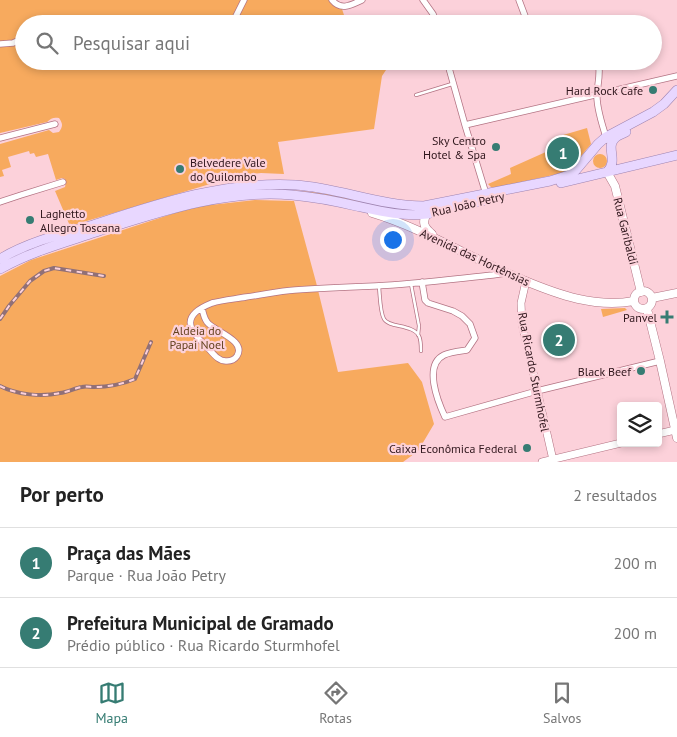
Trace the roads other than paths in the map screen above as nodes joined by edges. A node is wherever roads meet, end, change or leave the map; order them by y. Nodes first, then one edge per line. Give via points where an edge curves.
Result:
1 (244, 0) edge
2 (332, 0) edge
3 (362, 0) edge
4 (423, 0) edge
5 (519, 0) edge
6 (236, 15) edge
7 (433, 15) edge
8 (525, 15) edge
9 (15, 42) edge
10 (0, 44) edge
11 (450, 70) edge
12 (599, 70) edge
13 (677, 76) edge
14 (454, 84) junction
15 (677, 90) edge
16 (416, 95) dead end
17 (597, 95) junction
18 (677, 96) edge
19 (55, 124) dead end
20 (465, 125) junction
21 (606, 137) junction
22 (0, 138) edge
23 (611, 153) junction
24 (590, 154) junction
25 (677, 155) edge
26 (602, 173) junction
27 (63, 182) dead end
28 (486, 194) junction
29 (0, 202) edge
30 (337, 202) junction
31 (426, 210) junction
32 (441, 242) junction
33 (0, 259) edge
34 (0, 269) edge
35 (506, 273) junction
36 (526, 281) junction
37 (422, 282) junction
38 (411, 283) junction
39 (379, 286) junction
40 (641, 292) junction
41 (677, 292) edge
42 (652, 298) junction
43 (634, 301) junction
44 (202, 308) junction
45 (647, 309) junction
46 (418, 334) junction
47 (421, 352) dead end
48 (660, 361) junction
49 (537, 391) junction
50 (662, 434) edge
51 (676, 434) edge
52 (617, 444) edge
53 (553, 461) edge
54 (542, 462) edge

1 - 6 street
2 - 3 street via 343,7
4 - 7 street
5 - 8 street
9 - 10 street
11 - 14 street
12 - 17 street
13 - 17 street
14 - 16 lane
14 - 20 street
15 - 21 main road, Rua João Petry via 653,112
17 - 20 street
17 - 21 street
18 - 23 main road via 660,112 616,138
19 - 22 street
20 - 28 street
21 - 23 street
21 - 24 main road, Rua João Petry
23 - 24 main road via 603,149
23 - 26 main road via 612,166
24 - 26 main road via 589,167
24 - 28 main road, Rua João Petry via 569,175
25 - 26 main road, Rua João Petry
26 - 31 main road, Rua João Petry
26 - 40 main road, Rua Garibaldi via 615,186
27 - 29 street
28 - 31 main road, Rua João Petry
30 - 31 main road, Rua João Petry via 402,214 417,215
30 - 32 main road, Avenida das Hortênsias via 401,223
30 - 34 main road, Avenida das Hortênsias via 312,197 265,195 184,206 53,246
31 - 32 main road via 425,227
31 - 33 main road via 306,186 232,187 191,195 35,242
32 - 35 main road, Avenida das Hortênsias
35 - 36 main road, Avenida das Hortênsias
35 - 37 street
36 - 43 main road, Avenida das Hortênsias via 584,301
36 - 49 street, Rua Ricardo Sturmhofel via 522,296 522,324
37 - 38 street
37 - 49 street via 425,300 462,316 470,324 475,338 468,350 443,355 432,372 444,417
38 - 39 street
38 - 46 lane
39 - 44 street via 293,290 213,303
39 - 46 lane via 385,321
40 - 42 main road via 648,292
40 - 43 main road
41 - 42 main road
42 - 45 main road
43 - 45 main road via 639,308
44 - 44 street via 192,316 190,327 221,360 233,360 237,356 237,346 232,339 208,324
45 - 48 main road
46 - 47 lane
48 - 49 street
48 - 51 main road
49 - 53 street, Rua Ricardo Sturmhofel
50 - 51 street
52 - 53 street
53 - 54 street

